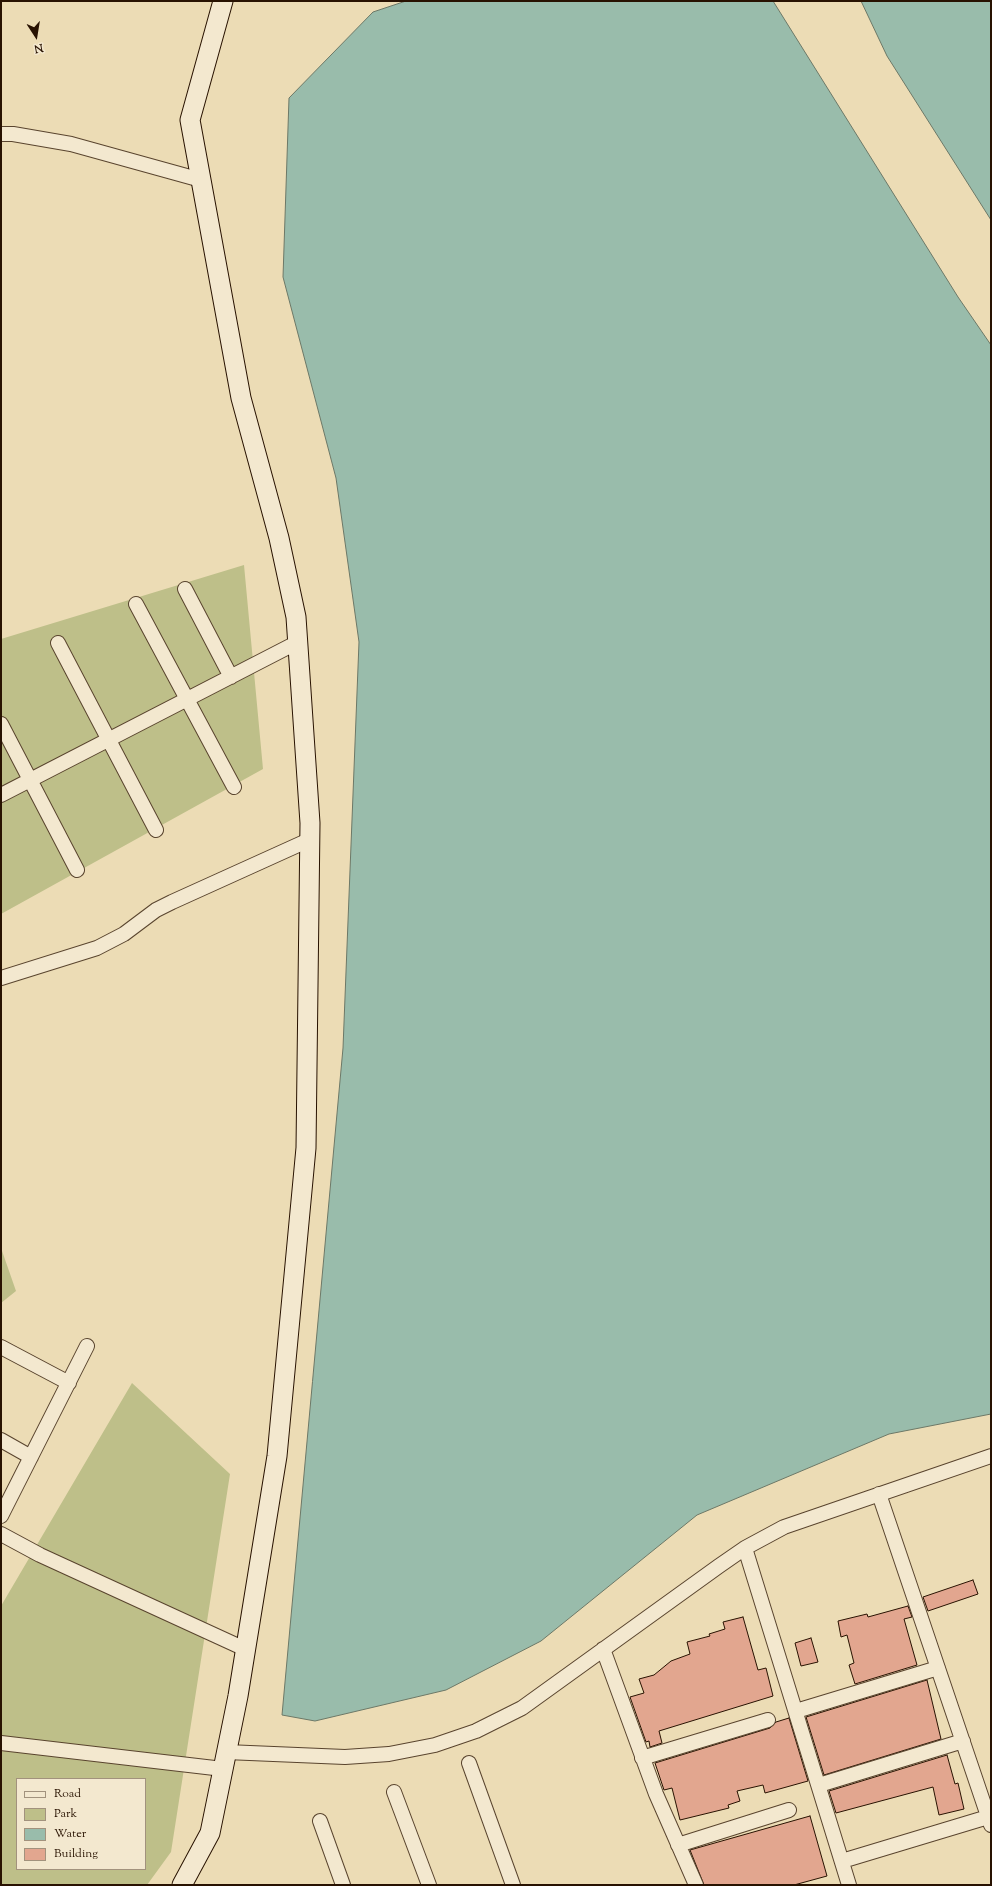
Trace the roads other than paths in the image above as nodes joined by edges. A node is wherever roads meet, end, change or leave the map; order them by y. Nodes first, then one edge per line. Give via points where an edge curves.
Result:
1 (223, 1) edge
2 (1, 134) edge
3 (201, 180) junction
4 (185, 589) dead end
5 (136, 604) dead end
6 (298, 642) junction
7 (58, 643) dead end
8 (231, 676) junction
9 (187, 699) junction
10 (1, 724) edge
11 (108, 740) junction
12 (30, 780) junction
13 (234, 787) dead end
14 (1, 795) edge
15 (156, 830) dead end
16 (309, 840) junction
17 (77, 870) dead end
18 (1, 978) edge
19 (87, 1346) dead end
20 (1, 1347) edge
21 (69, 1382) junction
22 (1, 1440) edge
23 (991, 1456) edge
24 (31, 1457) junction
25 (880, 1494) junction
26 (1, 1516) edge
27 (1, 1534) edge
28 (745, 1548) junction
29 (245, 1649) junction
30 (603, 1649) junction
31 (938, 1668) junction
32 (796, 1711) junction
33 (768, 1720) dead end
34 (963, 1741) junction
35 (1, 1743) edge
36 (642, 1758) junction
37 (225, 1760) junction
38 (469, 1763) dead end
39 (818, 1785) junction
40 (394, 1792) dead end
41 (789, 1810) dead end
42 (320, 1821) dead end
43 (990, 1821) edge
44 (678, 1845) junction
45 (842, 1862) junction
46 (182, 1885) edge
47 (343, 1885) edge
48 (428, 1885) edge
49 (513, 1885) edge
50 (696, 1885) edge
51 (849, 1885) edge

1 - 3 street via 190,120
2 - 3 street via 71,144
3 - 6 street via 241,398 279,538 296,617
4 - 8 street
5 - 9 street
6 - 8 street
6 - 16 street
7 - 11 street
8 - 9 street
9 - 11 street
9 - 13 street
10 - 12 street
11 - 12 street
11 - 15 street
12 - 14 street
12 - 17 street
16 - 18 street via 156,910 124,934 97,948
16 - 29 street via 306,1148 277,1456
19 - 21 street
20 - 21 street
21 - 24 street
22 - 24 street
23 - 25 street
24 - 26 street
25 - 28 street via 784,1527
25 - 31 street
27 - 29 street via 40,1555
28 - 30 street
28 - 32 street
29 - 37 street
30 - 36 street
30 - 37 street via 522,1708 476,1732 436,1745 389,1754
31 - 32 street
31 - 34 street
32 - 39 street
33 - 36 street
34 - 39 street
34 - 43 street
35 - 37 street
36 - 44 street
37 - 46 street via 210,1832
38 - 49 street
39 - 45 street
40 - 48 street
41 - 44 street
42 - 47 street
43 - 45 street
44 - 50 street
45 - 51 street

